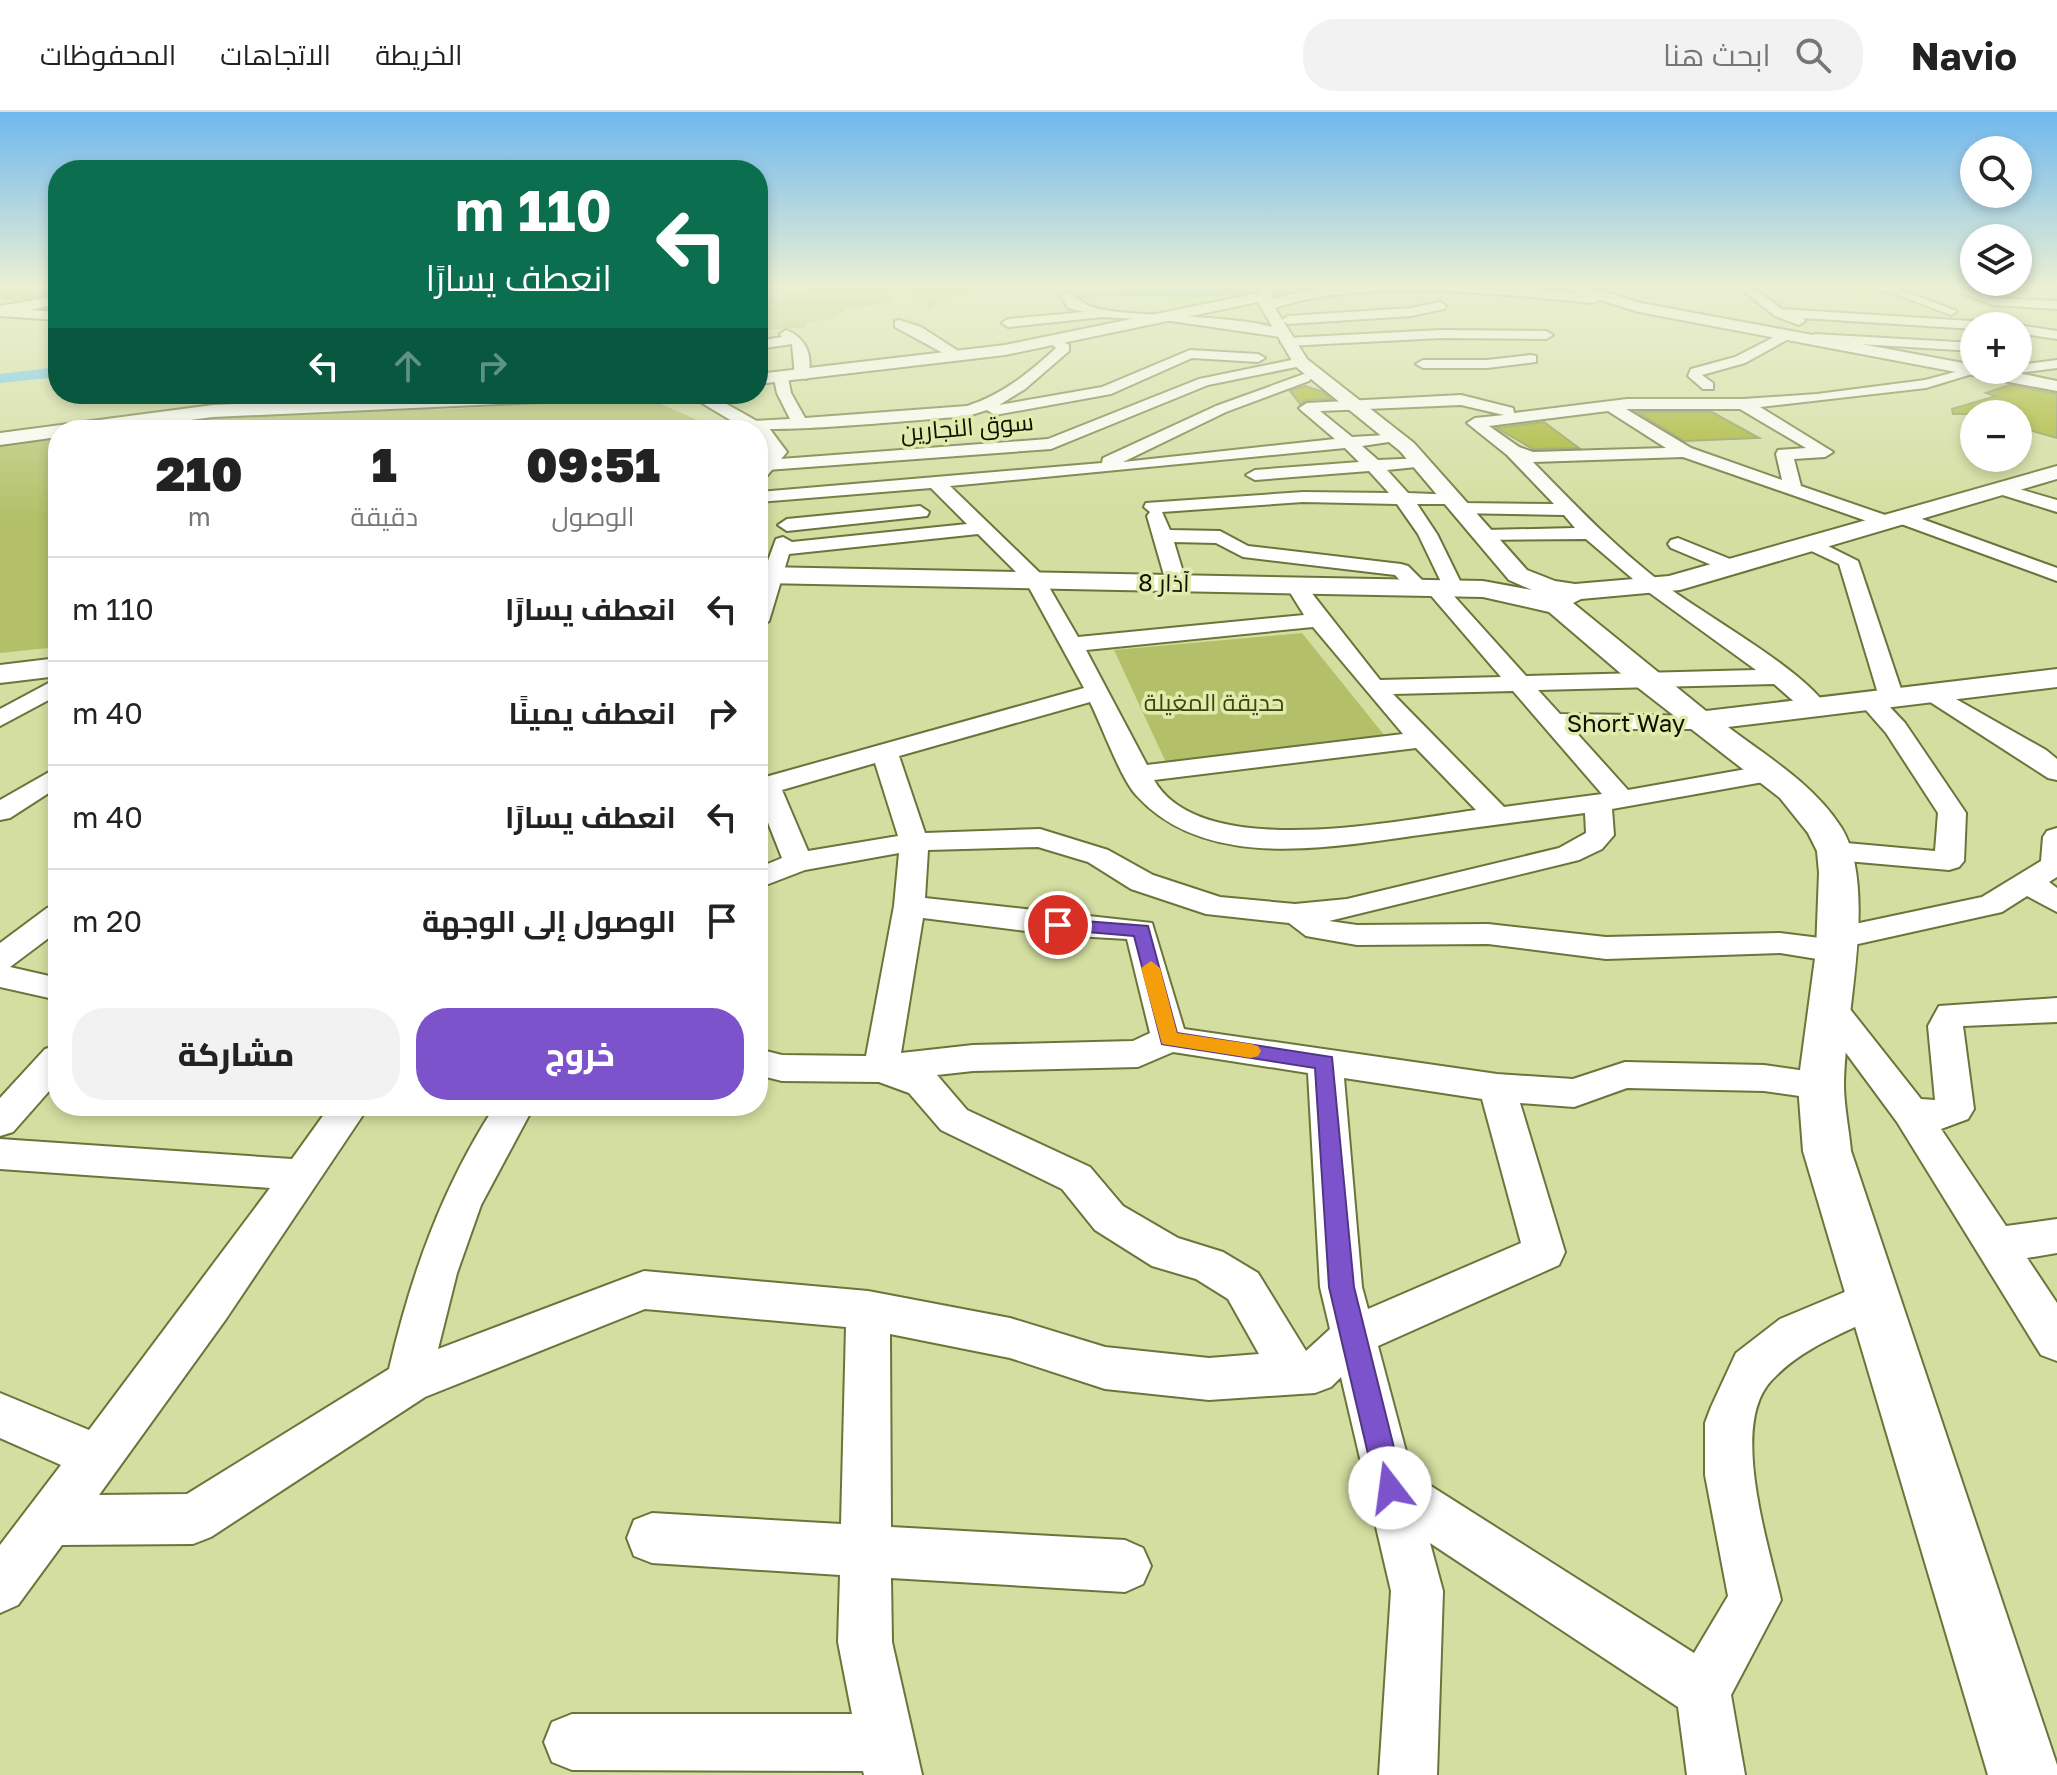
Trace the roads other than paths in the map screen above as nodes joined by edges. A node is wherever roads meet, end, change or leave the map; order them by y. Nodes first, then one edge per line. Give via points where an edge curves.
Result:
1 (801, 363) edge
2 (907, 363) edge
3 (1048, 363) edge
4 (1130, 363) dead end
5 (1171, 363) edge
6 (1258, 363) edge
7 (1304, 363) edge
8 (1427, 363) edge
9 (1499, 363) edge
10 (1730, 363) edge
11 (1935, 363) edge
12 (2057, 364) edge
13 (1960, 367) edge
14 (2032, 367) edge
15 (1308, 369) junction
16 (802, 376) junction
17 (1430, 376) junction
18 (1960, 376) edge
19 (781, 378) junction
20 (768, 379) edge
21 (1165, 380) dead end
22 (2032, 381) edge
23 (1026, 383) junction
24 (1093, 383) junction
25 (1123, 385) junction
26 (2057, 386) edge
27 (1461, 400) junction
28 (252, 404) edge
29 (366, 404) edge
30 (687, 404) edge
31 (710, 404) edge
32 (1743, 404) junction
33 (1358, 405) junction
34 (1614, 408) junction
35 (974, 409) junction
36 (1589, 409) junction
37 (1522, 416) junction
38 (81, 420) edge
39 (145, 420) edge
40 (725, 420) edge
41 (733, 420) edge
42 (806, 423) junction
43 (48, 424) edge
44 (768, 426) edge
45 (0, 429) edge
46 (48, 433) edge
47 (768, 436) edge
48 (1396, 437) junction
49 (0, 439) edge
50 (946, 441) junction
51 (788, 442) junction
52 (834, 443) dead end
53 (1351, 443) junction
54 (1042, 445) junction
55 (992, 450) junction
56 (1278, 451) junction
57 (1513, 451) junction
58 (1685, 452) junction
59 (1211, 458) junction
60 (768, 462) edge
61 (1420, 462) junction
62 (1373, 465) junction
63 (1133, 466) junction
64 (768, 467) edge
65 (1111, 468) junction
66 (1089, 470) junction
67 (1289, 472) junction
68 (2057, 472) edge
69 (940, 481) junction
70 (1231, 486) junction
71 (2002, 489) junction
72 (1793, 490) junction
73 (794, 494) junction
74 (768, 496) edge
75 (1303, 497) junction
76 (1406, 497) junction
77 (1457, 504) junction
78 (2057, 506) edge
79 (1153, 507) junction
80 (962, 508) junction
81 (1569, 510) junction
82 (1892, 519) junction
83 (787, 525) junction
84 (983, 528) junction
85 (1591, 533) junction
86 (1163, 536) junction
87 (1485, 536) junction
88 (1678, 544) dead end
89 (1812, 544) junction
90 (782, 549) junction
91 (1733, 567) junction
92 (768, 572) edge
93 (768, 575) edge
94 (1518, 575) junction
95 (2057, 575) edge
96 (1035, 579) junction
97 (1176, 582) junction
98 (1296, 586) junction
99 (1654, 587) junction
100 (1436, 589) junction
101 (1483, 589) junction
102 (1570, 602) junction
103 (1316, 620) junction
104 (1073, 644) junction
105 (48, 655) edge
106 (0, 660) edge
107 (48, 668) edge
108 (0, 674) edge
109 (1642, 677) junction
110 (1780, 677) junction
111 (2057, 678) edge
112 (1518, 682) junction
113 (1374, 687) junction
114 (48, 691) edge
115 (1098, 692) junction
116 (1933, 693) junction
117 (1881, 699) junction
118 (1815, 707) junction
119 (0, 719) edge
120 (1700, 721) junction
121 (1553, 722) junction
122 (1425, 739) junction
123 (884, 752) junction
124 (2050, 760) edge
125 (1769, 773) junction
126 (1137, 774) junction
127 (768, 784) edge
128 (48, 786) edge
129 (768, 799) edge
130 (1609, 801) junction
131 (0, 812) edge
132 (1498, 817) junction
133 (2057, 837) edge
134 (914, 842) junction
135 (1835, 851) junction
136 (798, 862) junction
137 (768, 875) edge
138 (2028, 882) junction
139 (2057, 902) edge
140 (909, 906) junction
141 (1295, 914) junction
142 (48, 923) edge
143 (1836, 944) junction
144 (0, 959) edge
145 (0, 976) edge
146 (48, 987) edge
147 (1830, 1007) junction
148 (2057, 1010) edge
149 (1169, 1039) junction
150 (1325, 1062) junction
151 (768, 1064) edge
152 (48, 1069) edge
153 (881, 1069) junction
154 (1821, 1085) junction
155 (1497, 1088) junction
156 (1910, 1112) junction
157 (343, 1116) edge
158 (509, 1116) edge
159 (0, 1122) edge
160 (0, 1154) edge
161 (302, 1175) junction
162 (2057, 1236) edge
163 (1994, 1245) junction
164 (1871, 1300) junction
165 (868, 1310) junction
166 (1352, 1337) junction
167 (2057, 1341) edge
168 (1294, 1373) junction
169 (409, 1382) junction
170 (0, 1415) edge
171 (99, 1458) junction
172 (1390, 1488) junction
173 (53, 1520) junction
174 (652, 1538) dead end
175 (867, 1550) junction
176 (1125, 1566) dead end
177 (0, 1587) edge
178 (1703, 1691) junction
179 (572, 1742) dead end
180 (890, 1759) edge
181 (1408, 1775) edge
182 (1716, 1775) edge
183 (2024, 1775) edge

1 - 16 street
2 - 16 main road
3 - 23 street
4 - 24 street
5 - 25 street
6 - 15 street
7 - 15 main road
8 - 17 street
9 - 17 street
10 - 36 street via 1696,372 1708,386 1634,393
11 - 13 main road
12 - 14 street
15 - 33 main road
15 - 54 street, سوق النجارين via 1204,382
15 - 65 street via 1109,460
16 - 19 main road
17 - 27 street
18 - 32 street via 1817,399
19 - 20 main road
19 - 42 street via 784,393
21 - 55 street via 1120,398 989,430
22 - 26 main road
23 - 24 street
23 - 35 street
24 - 25 street
25 - 35 street via 1007,410
27 - 33 street
27 - 37 street
28 - 38 main road
29 - 39 main road via 213,411
30 - 40 main road
31 - 41 main road
32 - 34 street
32 - 72 street via 1825,452 1784,454
33 - 48 main road
33 - 53 street via 1307,408
34 - 36 street
34 - 58 street
35 - 42 street
35 - 50 street
36 - 37 street
37 - 57 street via 1475,423
42 - 44 street
42 - 51 street via 816,430
43 - 45 main road
46 - 49 main road
47 - 51 main road
48 - 53 street
48 - 61 main road
50 - 52 street
50 - 55 street, سوق النجارين
50 - 64 street, سوق النجارين
50 - 69 street
51 - 60 main road
53 - 56 street
53 - 62 street
54 - 55 street, سوق النجارين
54 - 66 street
56 - 59 street
56 - 67 street
57 - 58 street via 1532,457
57 - 81 street
58 - 72 street
59 - 63 street
59 - 70 street
61 - 62 street
61 - 77 main road
62 - 67 street
62 - 76 street
63 - 65 street
63 - 79 street
65 - 66 street
66 - 69 street
67 - 70 street
67 - 75 street
68 - 71 main road
69 - 73 street
69 - 80 street
70 - 75 street
70 - 79 street
71 - 78 street
71 - 82 main road
72 - 82 street
73 - 74 street
73 - 83 street
75 - 76 street
76 - 77 street
76 - 100 street via 1429,530
77 - 81 street
77 - 87 main road
79 - 86 street
80 - 83 street
80 - 84 street
81 - 85 street
82 - 89 main road
82 - 95 street
83 - 90 street
84 - 90 street
84 - 96 street
85 - 87 street
85 - 99 street
86 - 97 street
86 - 100 street via 1220,537 1243,551 1401,570
87 - 94 main road
88 - 91 street
89 - 91 main road
89 - 117 street via 1850,566
90 - 92 street
91 - 99 main road
93 - 96 main road, 8 آذار
94 - 101 main road via 1504,586
94 - 102 main road
96 - 97 main road, 8 آذار
96 - 104 street
97 - 98 main road, 8 آذار
98 - 100 main road, 8 آذار
98 - 103 street
99 - 102 main road
99 - 110 street
100 - 101 main road, 8 آذار
100 - 112 street
101 - 102 main road, 8 آذار
102 - 109 main road
103 - 104 street
103 - 113 street
104 - 115 street
105 - 106 main road
107 - 108 main road
109 - 110 street
109 - 112 street
109 - 120 main road
110 - 118 street
111 - 116 main road
112 - 113 street
112 - 121 street
113 - 122 street
114 - 119 street
115 - 123 street
115 - 126 street
116 - 117 main road
116 - 124 street
117 - 118 main road
117 - 135 street via 1952,813 1949,861
118 - 120 main road
120 - 121 street, Short Way
120 - 125 main road
121 - 130 street
122 - 126 street
122 - 132 street
123 - 127 street
123 - 134 street
125 - 130 street
125 - 135 main road via 1811,810
126 - 132 street via 1145,789 1171,811 1208,829 1254,839 1322,839
128 - 131 street
129 - 136 street
130 - 132 street
130 - 141 street via 1600,835 1569,854 1347,909
133 - 138 street via 2055,865
134 - 136 street
134 - 140 street
134 - 141 street via 1040,838 1098,856 1142,882 1217,907
135 - 143 main road
136 - 137 street
138 - 139 street
138 - 143 street via 1991,905
140 - 149 street via 1141,930
140 - 153 street
141 - 143 street via 1317,929 1357,935 1488,934 1606,948
142 - 144 street
143 - 147 main road
145 - 146 street
147 - 154 main road
147 - 156 street
148 - 156 street via 1951,1014 1945,1026 1955,1109 1942,1115
149 - 150 street
149 - 153 street via 1138,1054 973,1058
150 - 155 street
150 - 166 street via 1341,1287
151 - 153 street
152 - 159 street
153 - 168 street via 922,1083 954,1120 1076,1178 1109,1218 1167,1253 1208,1265 1243,1286
154 - 155 street via 1764,1078 1625,1075 1574,1093
154 - 164 main road via 1827,1151
155 - 166 street via 1544,1252
156 - 163 street
157 - 161 street
158 - 169 street via 469,1181 427,1295
160 - 161 street
161 - 171 street
162 - 163 street
163 - 167 street
164 - 178 street via 1796,1333 1752,1368 1728,1423 1729,1475 1755,1600
164 - 183 main road
165 - 168 street via 1010,1338 1105,1368 1209,1379
165 - 169 street via 644,1290
165 - 175 street
166 - 168 street via 1315,1372
166 - 172 street
169 - 173 street via 193,1519
170 - 171 street
171 - 173 street
172 - 178 street
172 - 181 street via 1417,1591
173 - 177 street
174 - 175 street
175 - 176 street
175 - 180 street via 865,1642
178 - 182 street
179 - 180 street

